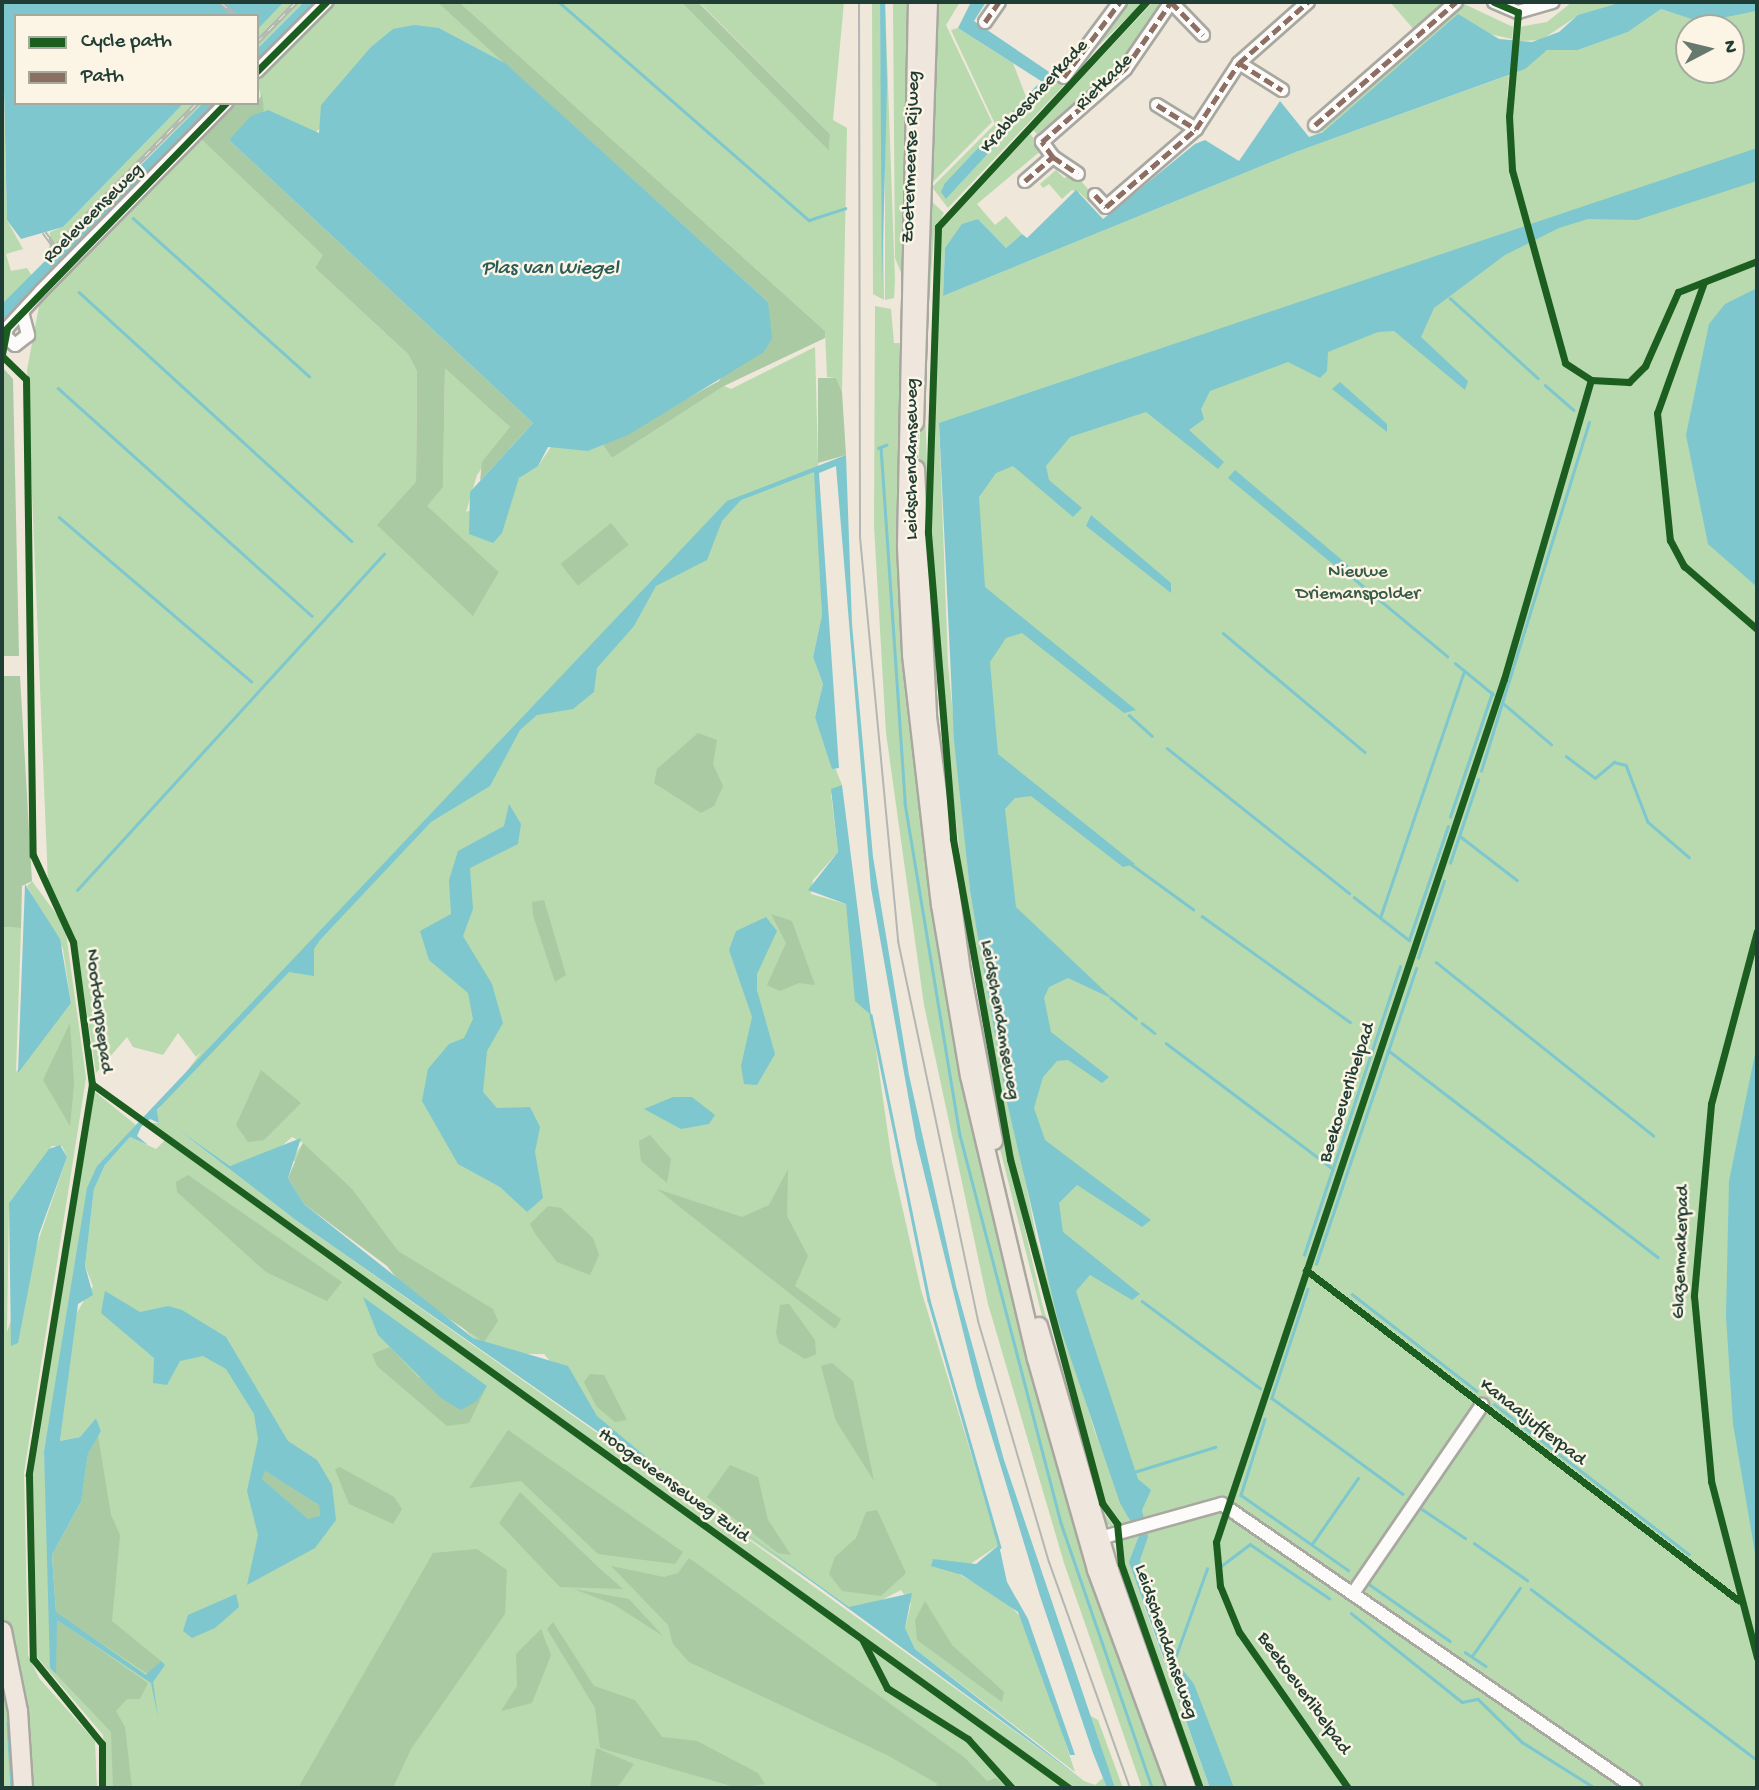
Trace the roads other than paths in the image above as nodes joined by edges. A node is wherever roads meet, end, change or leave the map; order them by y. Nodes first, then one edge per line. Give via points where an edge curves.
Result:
1 (326, 2) edge
2 (917, 2) edge
3 (929, 2) edge
4 (999, 2) edge
5 (1120, 2) edge
6 (1171, 2) edge
7 (1308, 2) edge
8 (1456, 2) edge
9 (1494, 2) edge
10 (1553, 2) edge
11 (985, 22) dead end
12 (1203, 35) dead end
13 (1240, 63) junction
14 (259, 69) edge
15 (1064, 77) dead end
16 (1282, 90) dead end
17 (224, 105) edge
18 (1157, 105) dead end
19 (1315, 125) dead end
20 (1196, 129) junction
21 (1053, 157) junction
22 (1078, 174) dead end
23 (1025, 181) dead end
24 (1095, 195) dead end
25 (913, 310) junction
26 (22, 312) dead end
27 (1482, 1405) dead end
28 (1094, 1539) junction
29 (1353, 1592) junction
30 (2, 1631) edge
31 (23, 1788) edge
32 (1175, 1788) edge
33 (1187, 1788) edge
34 (1635, 1788) edge

1 - 14 street
2 - 25 main road, Zoetermeerse Rijweg
3 - 25 main road, Zoetermeerse Rijweg
4 - 11 street
5 - 15 street, Krabbescheerkade
6 - 12 street, Rietkade
6 - 21 street, Rietkade via 1125,69 1042,142
7 - 13 street
8 - 19 street
9 - 10 street via 1518,12
13 - 16 street
13 - 20 street
17 - 26 street, Roeleveenseweg
18 - 20 street
20 - 24 street via 1106,207
21 - 22 street
21 - 23 street
25 - 28 main road, Leidschendamseweg via 911,655 940,905 1004,1232
27 - 29 street
28 - 29 street via 1222,1504
28 - 32 main road, Leidschendamseweg
28 - 33 main road, Leidschendamseweg
29 - 34 street
30 - 31 highway via 18,1711

